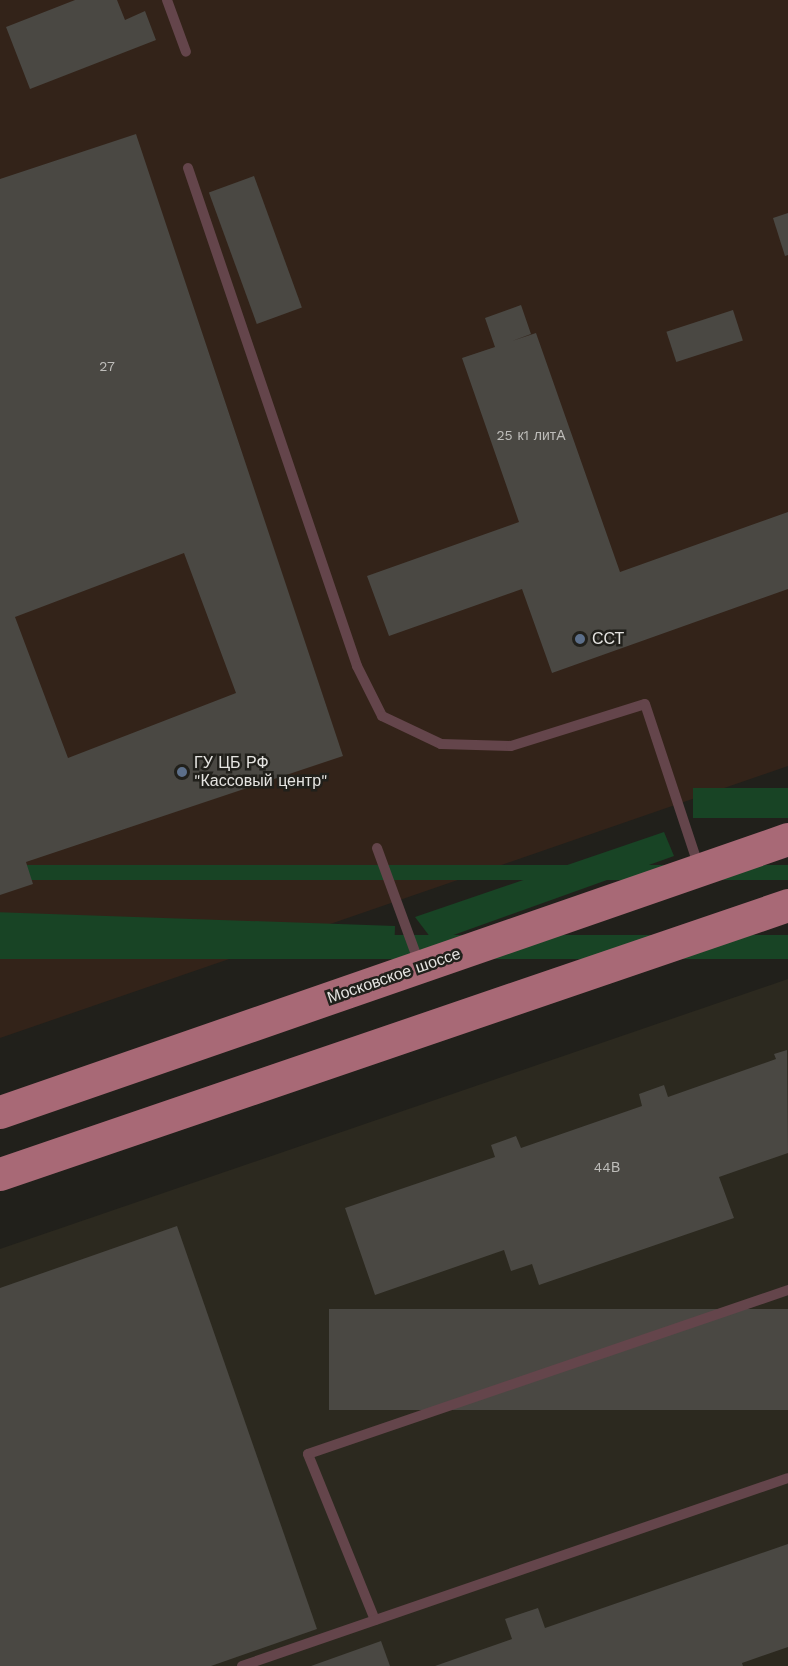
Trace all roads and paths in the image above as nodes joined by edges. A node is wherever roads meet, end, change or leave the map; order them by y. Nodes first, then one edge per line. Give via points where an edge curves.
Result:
1 (166, 0) edge
2 (186, 52) dead end
3 (188, 168) dead end
4 (788, 839) edge
5 (377, 848) dead end
6 (700, 870) junction
7 (788, 904) edge
8 (421, 967) junction
9 (0, 1112) edge
10 (0, 1174) edge
11 (788, 1290) edge
12 (788, 1478) edge
13 (375, 1620) junction
14 (242, 1666) edge

1 - 2 lane
3 - 6 lane via 357,666 382,716 441,744 511,746 645,704
4 - 6 main road, Московское шоссе
5 - 8 lane
6 - 8 main road, Московское шоссе
7 - 10 main road
8 - 9 main road, Московское шоссе
11 - 13 lane via 308,1454
12 - 13 lane
13 - 14 lane

